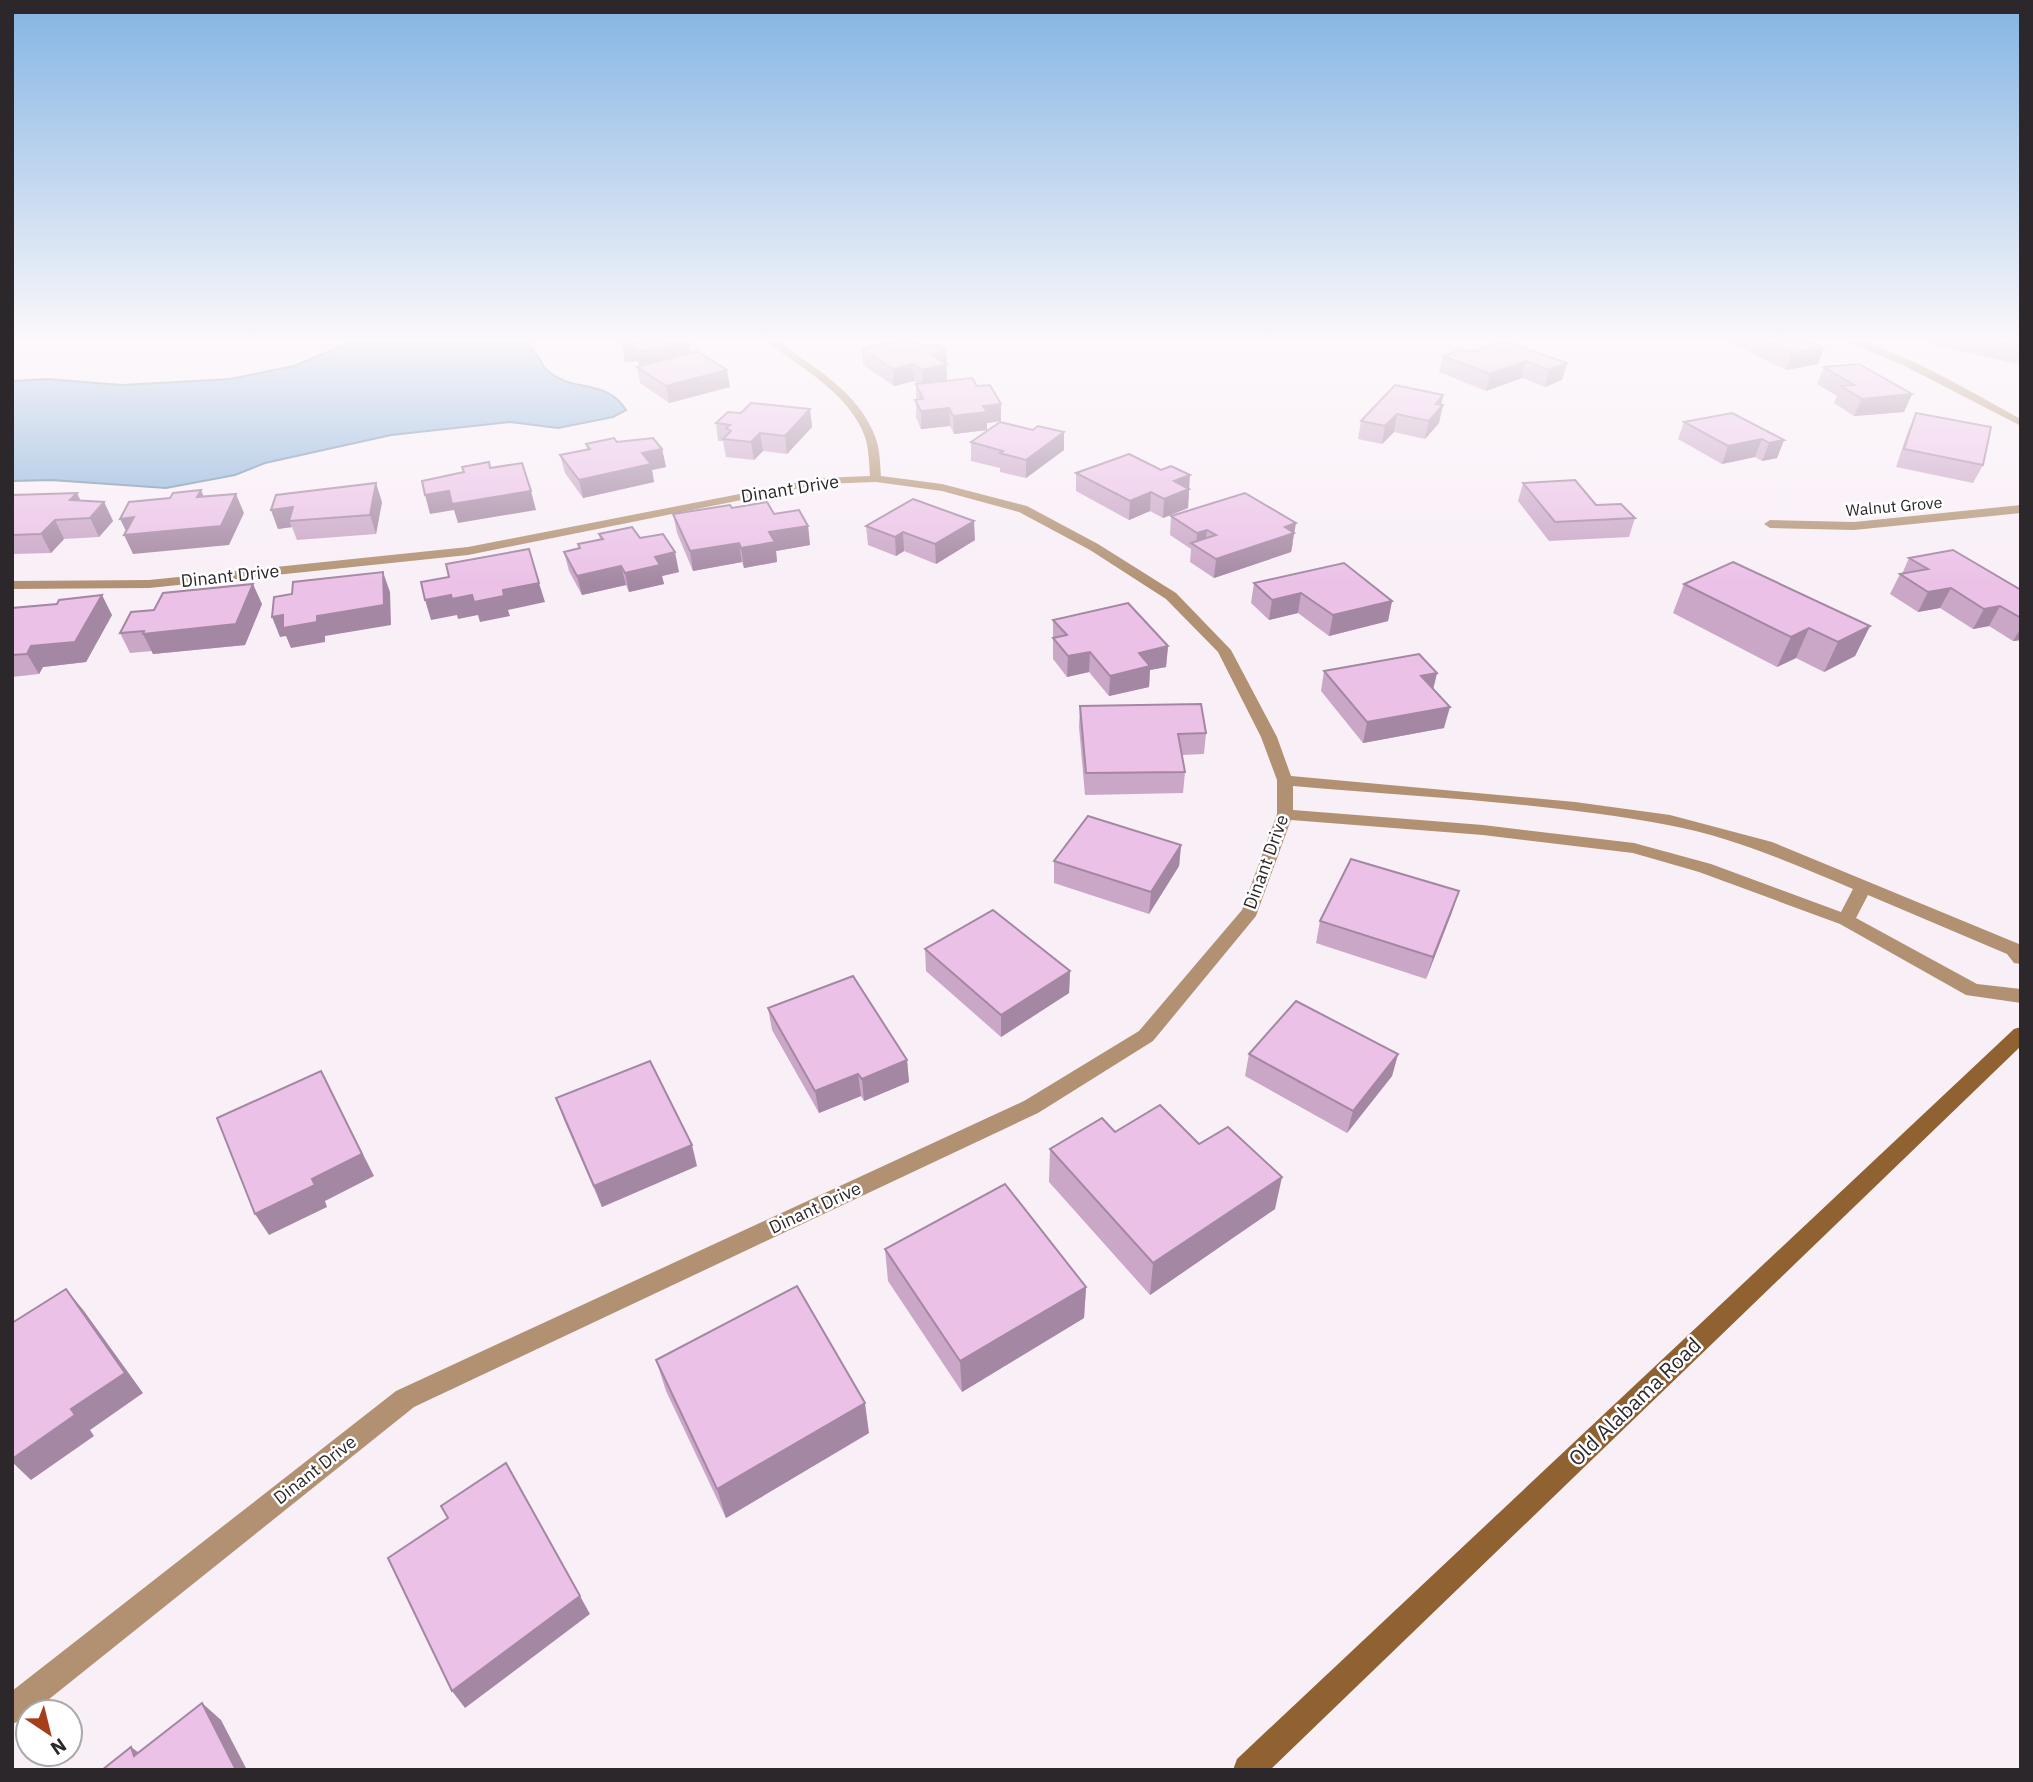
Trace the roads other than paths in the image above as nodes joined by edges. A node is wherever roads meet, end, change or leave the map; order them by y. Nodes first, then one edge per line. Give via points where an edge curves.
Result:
1 (860, 420) edge
2 (876, 479) junction
3 (2021, 509) edge
4 (1769, 524) dead end
5 (12, 585) edge
6 (1285, 780) junction
7 (1285, 814) junction
8 (1864, 885) junction
9 (1846, 919) junction
10 (2021, 958) edge
11 (2021, 996) edge
12 (2021, 1034) edge
13 (12, 1710) edge
14 (1248, 1770) edge

1 - 2 street via 870,437
2 - 5 street, Dinant Drive via 821,481 468,551 149,584
2 - 6 street, Dinant Drive via 943,488 1023,509 1171,596 1224,650 1269,737
3 - 4 street, Walnut Grove via 1854,526
6 - 7 street, Dinant Drive
6 - 8 street via 1670,820 1766,846
7 - 9 street via 1633,848 1705,868
7 - 13 street, Dinant Drive via 1250,912 1146,1036 1031,1107 405,1399
8 - 9 street
8 - 10 street via 2013,949
9 - 11 street via 1973,990
12 - 14 main road, Old Alabama Road

